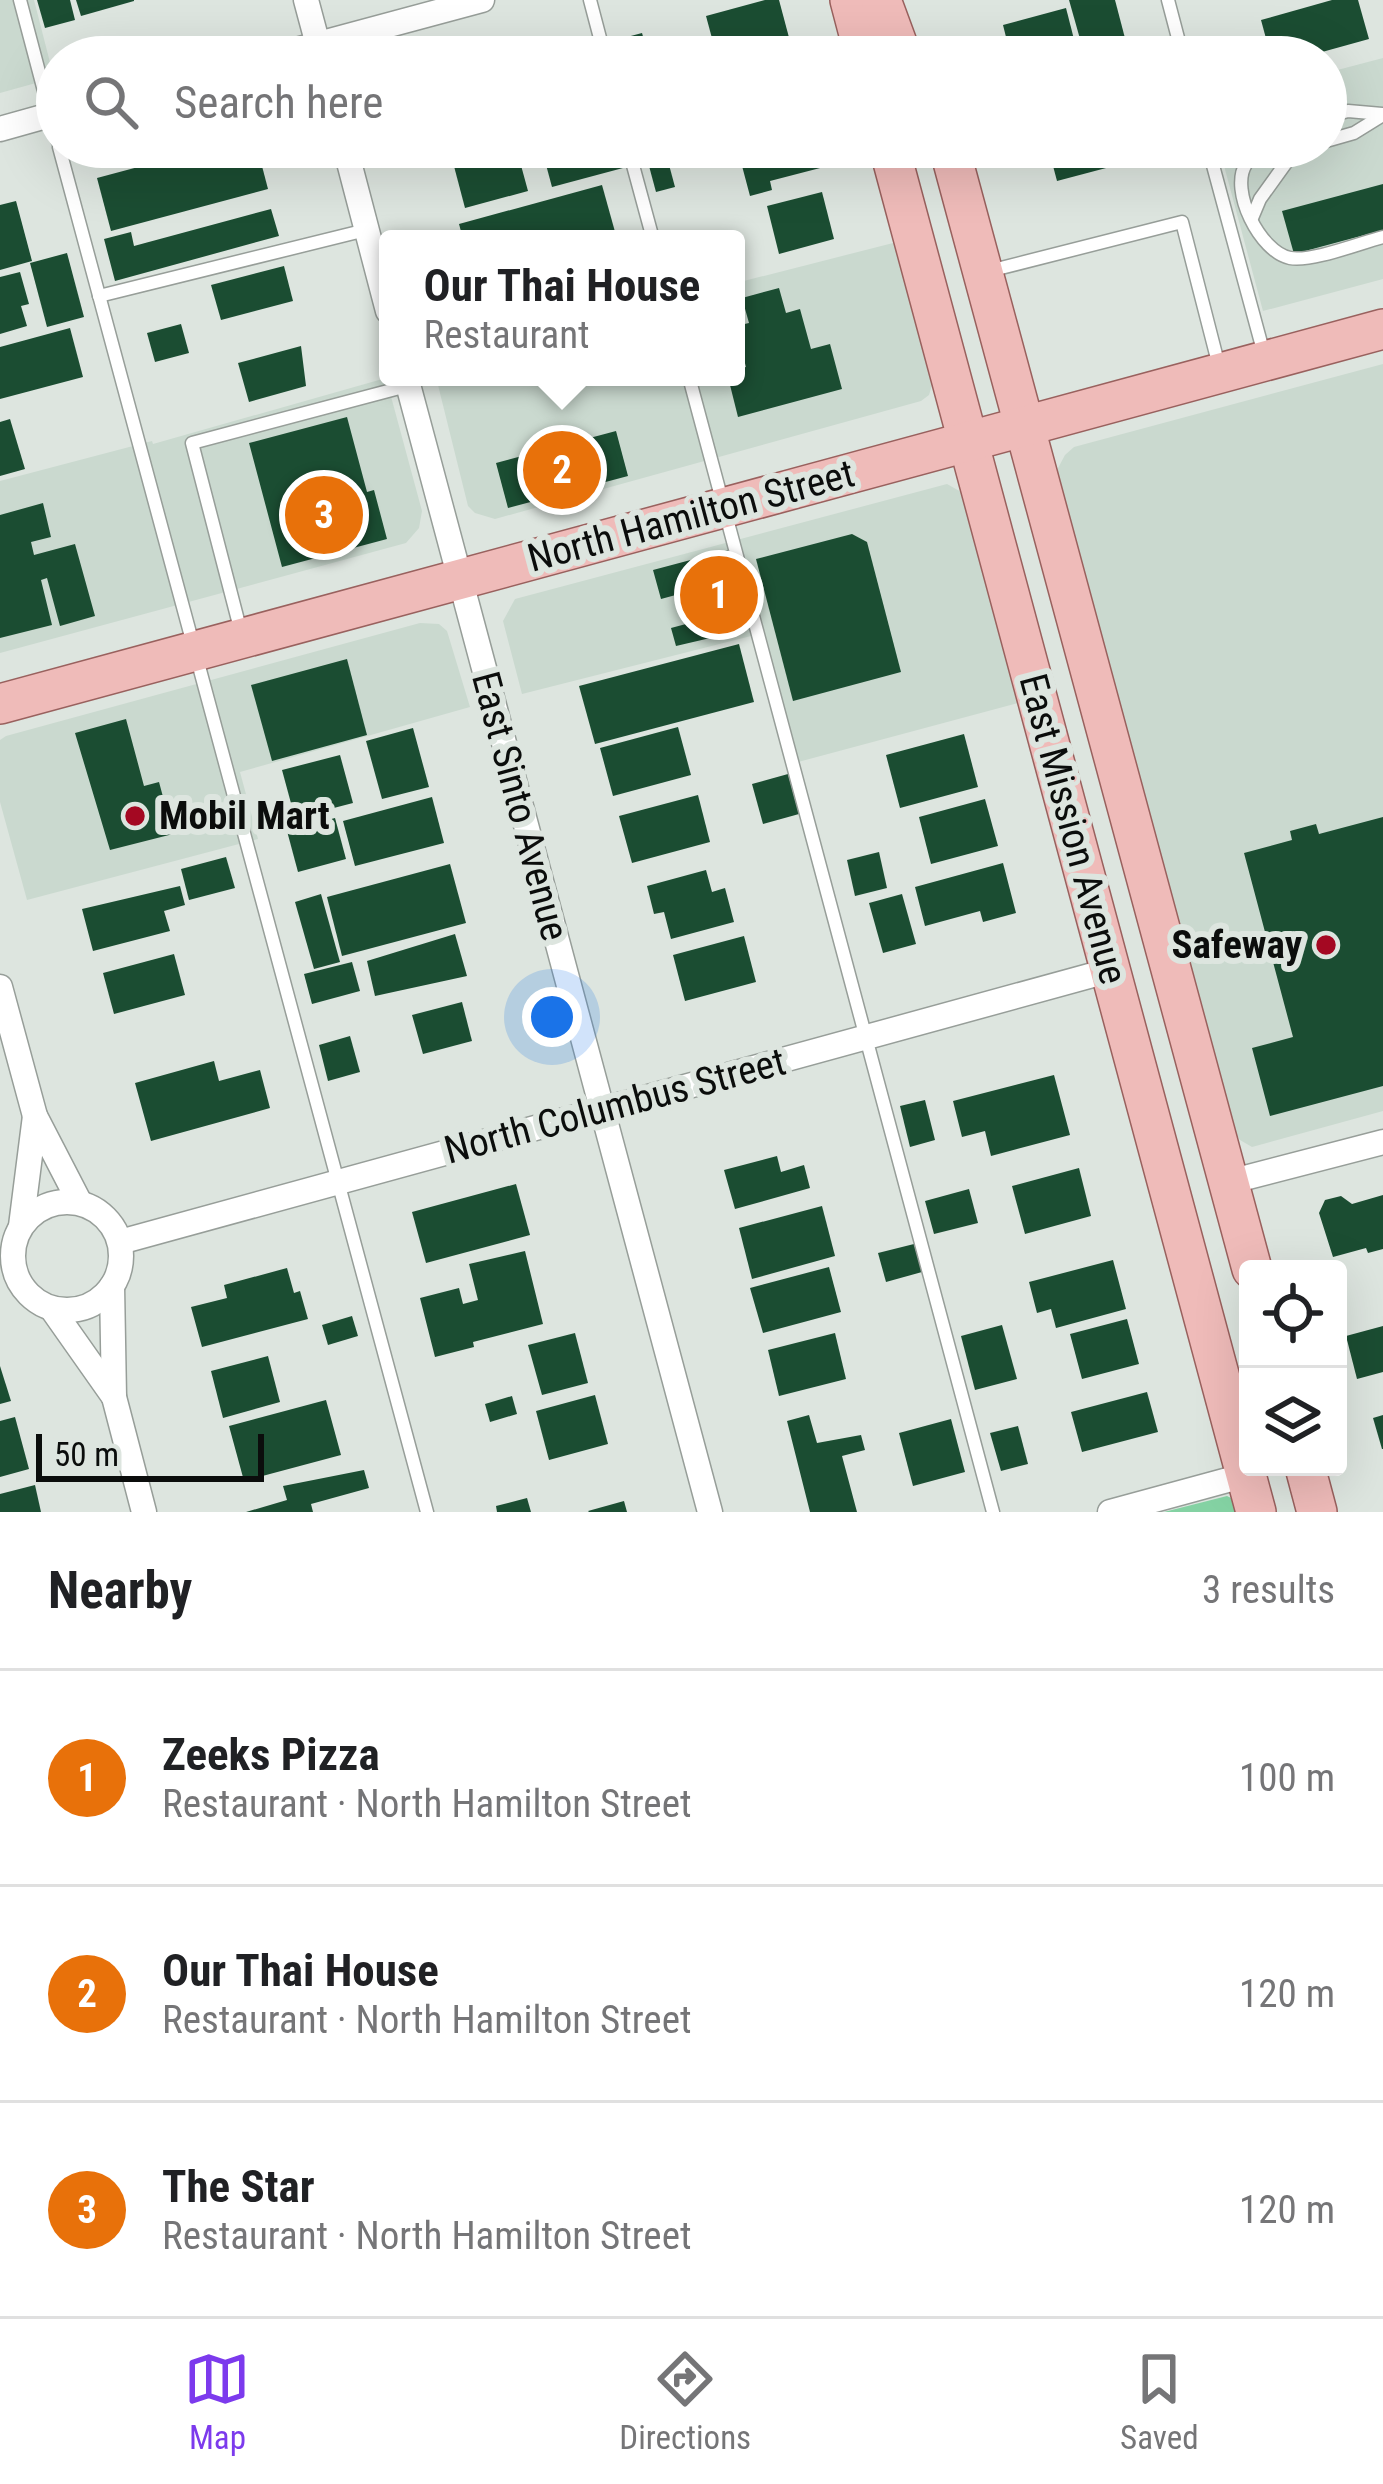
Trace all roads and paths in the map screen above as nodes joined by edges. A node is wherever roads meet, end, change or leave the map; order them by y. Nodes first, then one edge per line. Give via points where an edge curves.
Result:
1 (20, 0) edge
2 (306, 0) edge
3 (482, 0) edge
4 (590, 0) edge
5 (850, 0) edge
6 (880, 0) edge
7 (909, 0) edge
8 (1168, 0) edge
9 (316, 36) edge
10 (368, 36) edge
11 (599, 36) edge
12 (859, 36) edge
13 (894, 36) edge
14 (919, 36) edge
15 (1178, 36) edge
16 (36, 57) edge
17 (1347, 111) edge
18 (1383, 115) edge
19 (0, 129) edge
20 (36, 129) edge
21 (1347, 136) edge
22 (66, 168) edge
23 (350, 168) edge
24 (633, 168) edge
25 (895, 168) edge
26 (954, 168) edge
27 (1214, 168) edge
28 (1244, 168) edge
29 (1281, 168) edge
30 (1251, 221) junction
31 (366, 230) junction
32 (650, 230) edge
33 (1383, 236) edge
34 (982, 273) junction
35 (379, 277) edge
36 (99, 296) junction
37 (1383, 329) edge
38 (1265, 361) junction
39 (1220, 373) junction
40 (390, 386) edge
41 (408, 386) edge
42 (691, 386) edge
43 (1023, 426) junction
44 (968, 441) junction
45 (723, 508) junction
46 (460, 579) junction
47 (243, 638) junction
48 (196, 651) junction
49 (0, 704) edge
50 (1111, 970) junction
51 (0, 987) edge
52 (868, 1037) junction
53 (601, 1108) junction
54 (35, 1116) junction
55 (1383, 1142) edge
56 (338, 1182) junction
57 (1229, 1182) junction
58 (80, 1203) junction
59 (120, 1242) junction
60 (11, 1245) edge
61 (1250, 1260) edge
62 (112, 1286) junction
63 (13, 1291) edge
64 (52, 1309) junction
65 (114, 1397) junction
66 (1308, 1476) edge
67 (1251, 1494) edge
68 (144, 1512) edge
69 (427, 1512) edge
70 (710, 1512) edge
71 (993, 1512) edge
72 (1110, 1512) edge
73 (1318, 1512) edge

1 - 16 lane
2 - 9 street
3 - 10 street
4 - 11 lane
5 - 12 main road
6 - 13 main road
7 - 14 main road
8 - 15 lane
17 - 18 lane
18 - 21 lane
19 - 20 street
22 - 36 lane
23 - 31 street
24 - 32 lane
25 - 44 main road, East Mission Avenue
26 - 34 main road, East Mission Avenue
27 - 38 lane
28 - 30 lane
29 - 30 lane
30 - 33 lane via 1265,244 1291,258
31 - 35 street
31 - 36 lane
34 - 39 lane via 1182,222
34 - 43 main road, East Mission Avenue
36 - 48 lane
37 - 38 main road, North Hamilton Street
38 - 39 main road, North Hamilton Street
39 - 43 main road, North Hamilton Street
40 - 47 lane via 193,443
41 - 46 street, East Sinto Avenue
42 - 45 lane
43 - 44 main road, North Hamilton Street
43 - 57 main road, East Mission Avenue
44 - 45 main road, North Hamilton Street
44 - 50 main road, East Mission Avenue
45 - 46 main road, North Hamilton Street
45 - 52 lane
46 - 47 main road, North Hamilton Street
46 - 53 street, East Sinto Avenue
47 - 48 main road, North Hamilton Street
48 - 49 main road, North Hamilton Street
48 - 56 lane
50 - 52 street, North Columbus Street
50 - 67 main road, East Mission Avenue
51 - 54 street
52 - 53 street, North Columbus Street
52 - 71 lane
53 - 56 street, North Columbus Street
53 - 70 street, East Sinto Avenue
54 - 58 street
54 - 60 street
55 - 57 street
56 - 59 street, North Columbus Street
56 - 69 lane
57 - 61 main road, East Mission Avenue
58 - 59 street via 105,1217
58 - 60 street via 47,1205
59 - 62 street
60 - 63 street
62 - 64 street via 86,1308
62 - 65 street
63 - 64 street
64 - 65 street
65 - 68 street
66 - 73 main road
67 - 72 street

